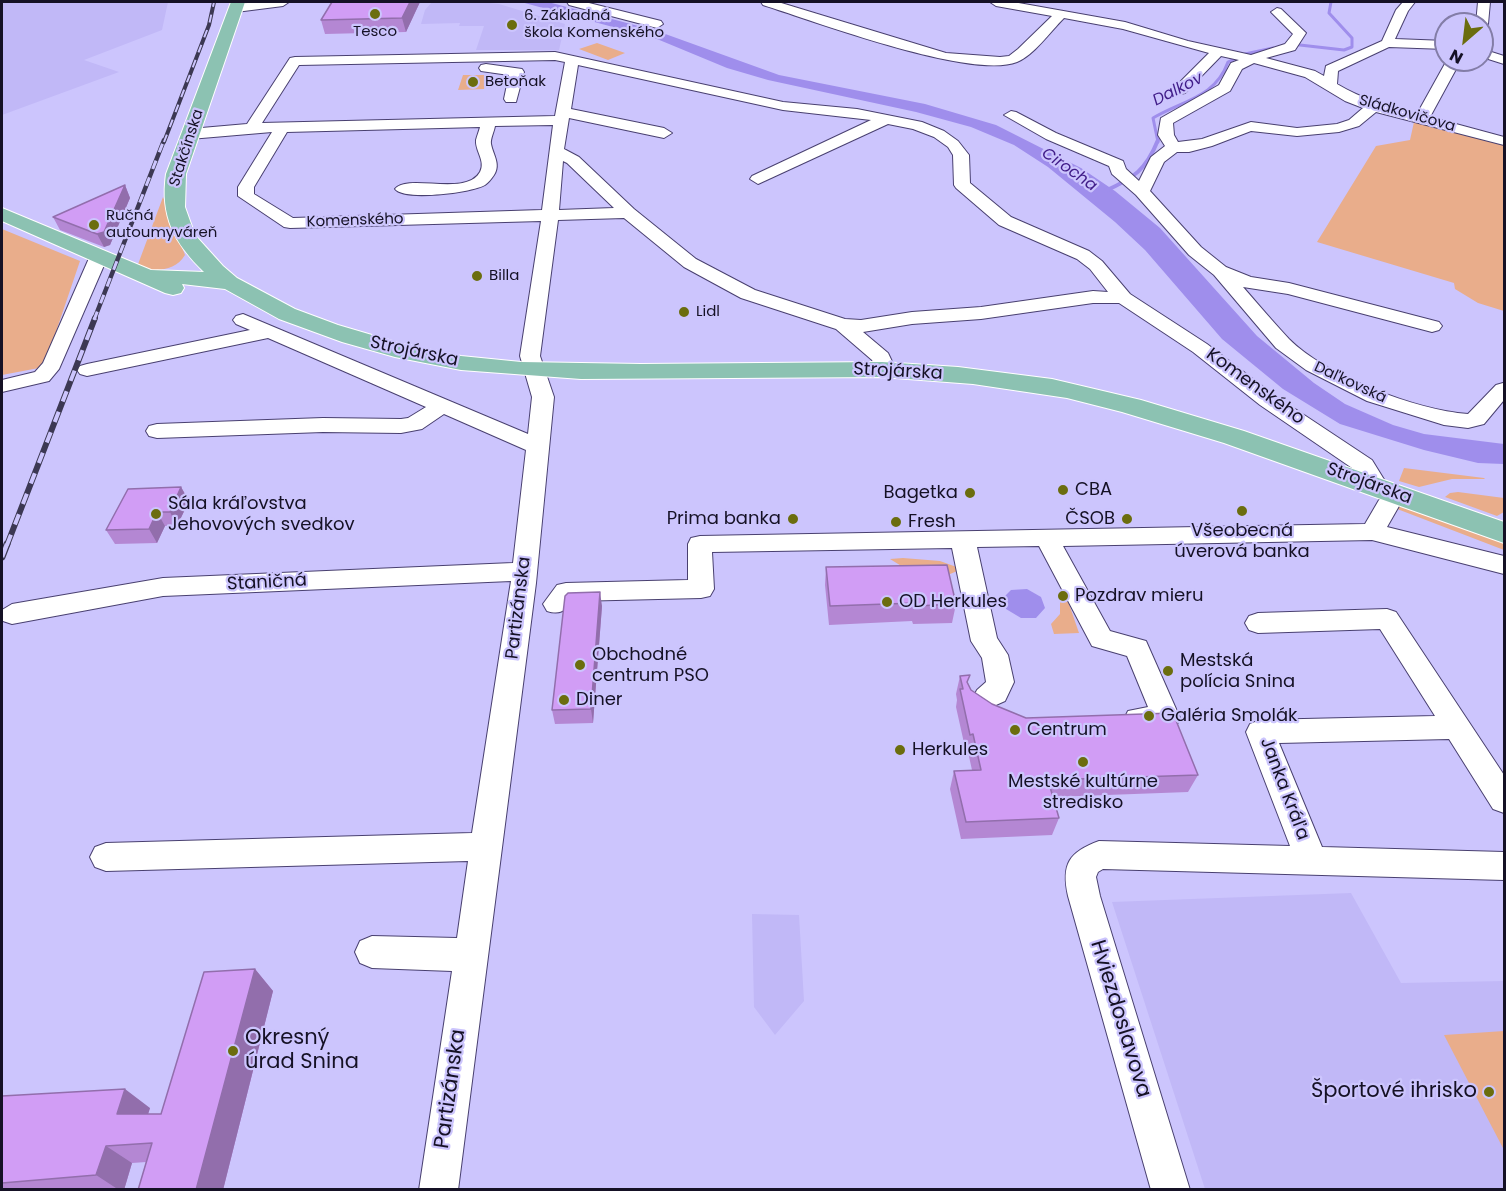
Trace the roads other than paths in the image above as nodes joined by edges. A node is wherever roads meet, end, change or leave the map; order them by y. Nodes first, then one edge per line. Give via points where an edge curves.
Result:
1 (283, 2) edge
2 (573, 2) edge
3 (767, 2) edge
4 (996, 2) edge
5 (1402, 4) edge
6 (237, 5) edge
7 (1277, 12) dead end
8 (1061, 14) junction
9 (657, 24) dead end
10 (1387, 43) junction
11 (1434, 45) edge
12 (1218, 52) junction
13 (490, 56) junction
14 (1243, 58) junction
15 (575, 62) junction
16 (1332, 69) junction
17 (1447, 72) edge
18 (1310, 74) junction
19 (1330, 84) junction
20 (1180, 90) dead end
21 (511, 99) dead end
22 (1373, 107) junction
23 (1011, 115) dead end
24 (562, 116) junction
25 (888, 118) junction
26 (1421, 120) junction
27 (489, 122) junction
28 (246, 128) junction
29 (282, 128) junction
30 (192, 129) junction
31 (664, 133) dead end
32 (1504, 141) edge
33 (1173, 147) junction
34 (556, 151) junction
35 (1150, 160) junction
36 (758, 179) dead end
37 (1129, 179) junction
38 (403, 189) dead end
39 (628, 213) junction
40 (2, 214) edge
41 (550, 215) junction
42 (195, 250) junction
43 (99, 256) junction
44 (150, 276) junction
45 (1233, 280) junction
46 (228, 282) junction
47 (192, 293) junction
48 (1123, 298) junction
49 (243, 320) dead end
50 (273, 321) junction
51 (843, 325) junction
52 (1432, 326) dead end
53 (87, 370) dead end
54 (535, 370) junction
55 (886, 370) junction
56 (2, 386) edge
57 (1503, 389) dead end
58 (442, 406) junction
59 (157, 432) dead end
60 (538, 447) junction
61 (1382, 496) junction
62 (1372, 532) junction
63 (1504, 533) edge
64 (1046, 537) junction
65 (963, 540) junction
66 (1504, 565) edge
67 (530, 577) junction
68 (12, 614) dead end
69 (1258, 623) dead end
70 (1009, 717) edge
71 (1118, 720) edge
72 (1457, 727) junction
73 (1504, 800) edge
74 (484, 847) junction
75 (1099, 855) joint
76 (106, 858) dead end
77 (1312, 861) junction
78 (1504, 866) edge
79 (372, 952) dead end
80 (470, 955) junction
81 (438, 1190) edge
82 (1171, 1190) edge

1 - 6 street
2 - 9 street
3 - 8 street via 945,57 1007,67
4 - 8 street, Sládkovičova
5 - 10 street
6 - 30 main road, Stakčínska
7 - 14 street via 1300,33 1292,45
8 - 12 street, Sládkovičova via 1125,26
10 - 11 street
10 - 16 street
12 - 14 street, Sládkovičova
12 - 20 street
13 - 15 street, Komenského via 544,55
13 - 21 street via 486,69 517,72
13 - 28 street, Komenského via 294,61
14 - 18 street, Sládkovičova
14 - 33 street via 1225,88 1166,121 1166,135
15 - 24 street
15 - 25 street, Komenského via 783,106
16 - 18 street
16 - 19 street
17 - 26 street
18 - 19 street, Sládkovičova
19 - 22 street, Sládkovičova
22 - 26 street, Sládkovičova
22 - 33 street via 1354,123 1339,128 1298,132 1251,126 1207,143
23 - 37 street
24 - 27 street
24 - 31 street
24 - 34 street
25 - 36 street
25 - 48 street, Komenského via 939,134 961,155 962,185 983,204 1023,231 1083,255
26 - 32 street, Sládkovičova
27 - 29 street
27 - 38 street, Komenského via 483,142 490,155 487,175 480,183
28 - 29 street
28 - 30 street
29 - 41 street, Komenského via 246,187 246,196 290,223
30 - 42 main road, Stakčínska via 176,174 172,201 179,225
33 - 35 street
34 - 39 street via 573,160
34 - 41 street
35 - 37 street
35 - 37 street
37 - 45 street, Daľkovská via 1195,251
39 - 41 street, Komenského
39 - 51 street via 690,263 748,294
40 - 43 main road, Strojárska
41 - 54 street via 530,356
42 - 44 main road via 183,266
42 - 46 main road, Stakčínska
43 - 44 main road, Strojárska
43 - 56 street via 52,365 42,377
44 - 46 main road, Strojárska
44 - 47 main road, Strojárska via 179,291
45 - 52 street, Daľkovská via 1289,289
45 - 57 street, Daľkovská via 1283,344 1312,366 1374,397 1444,418 1468,421 1476,419
46 - 47 main road
46 - 50 main road, Strojárska
47 - 50 main road, Strojárska via 246,306
48 - 51 street via 1093,297 981,313
48 - 61 street, Komenského via 1365,465
49 - 50 street
50 - 53 street
50 - 54 main road, Strojárska via 318,327 459,362
50 - 58 street
51 - 55 street via 881,357
54 - 55 main road, Strojárska
54 - 60 street, Partizánska via 543,397
55 - 61 main road, Strojárska via 989,378 1109,400 1237,438
58 - 59 street via 414,424 401,426
58 - 60 street
60 - 67 street, Partizánska
61 - 62 street
61 - 63 main road, Strojárska
62 - 64 street
62 - 66 street
64 - 65 street
64 - 71 street via 1101,639 1137,648 1166,718
65 - 67 street via 700,544 701,589 561,598
65 - 70 street via 984,641 995,655 1000,682 995,693 983,699
67 - 68 street, Staničná via 163,588
67 - 74 street, Partizánska
69 - 72 street via 1387,619
72 - 73 street
72 - 77 street, Janka Kráľa via 1260,732
74 - 76 street
74 - 80 street, Partizánska
75 - 77 street, Janka Kráľa
75 - 82 street, Hviezdoslavova via 1085,863 1080,877 1082,887
77 - 78 street, Janka Kráľa
79 - 80 street
80 - 81 street, Partizánska

